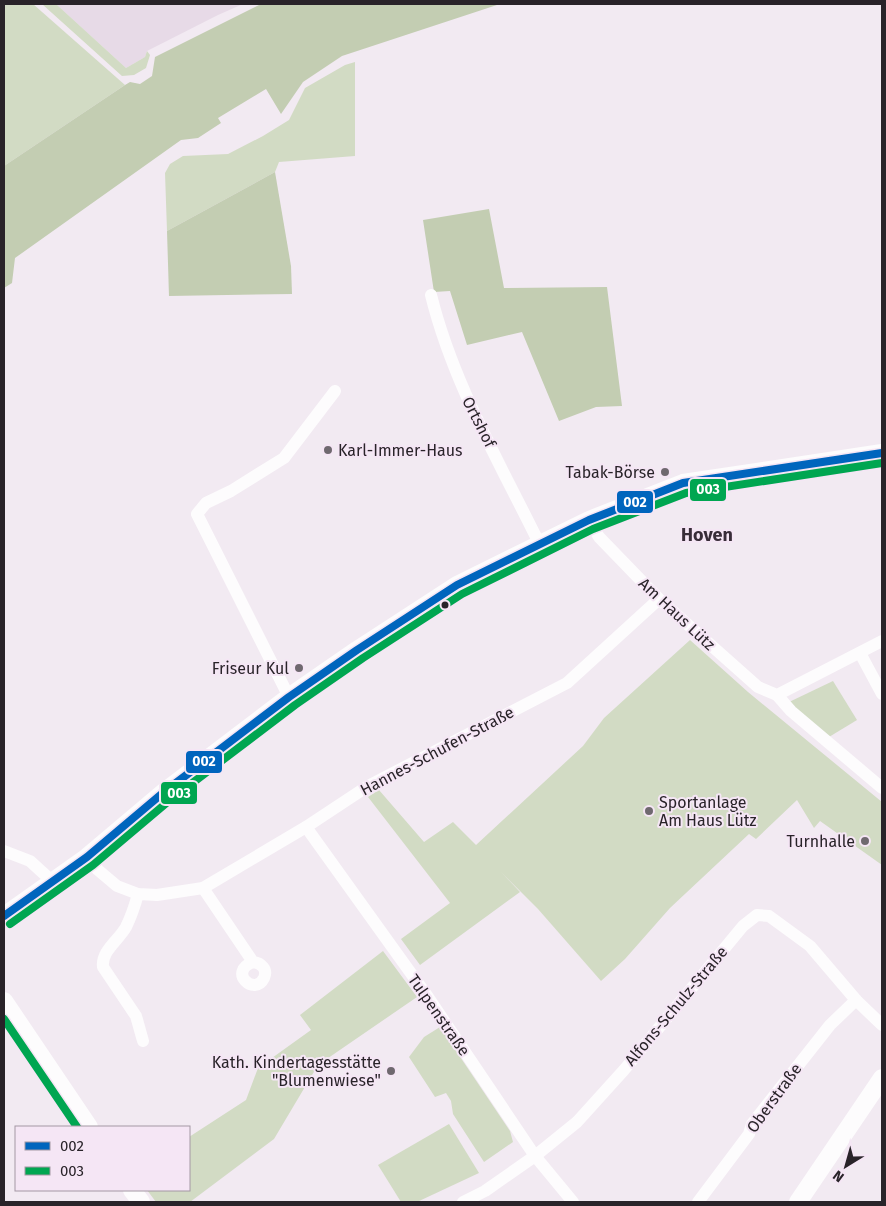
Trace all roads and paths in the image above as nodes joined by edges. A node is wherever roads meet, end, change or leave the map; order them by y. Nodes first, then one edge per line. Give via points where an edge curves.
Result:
1 (431, 295) dead end
2 (335, 391) dead end
3 (882, 453) edge
4 (589, 520) junction
5 (540, 545) junction
6 (659, 599) junction
7 (882, 641) edge
8 (860, 653) junction
9 (777, 694) junction
10 (882, 694) edge
11 (289, 697) junction
12 (882, 788) edge
13 (306, 827) junction
14 (4, 851) edge
15 (87, 857) junction
16 (53, 882) junction
17 (203, 888) junction
18 (138, 894) junction
19 (4, 916) edge
20 (252, 962) dead end
21 (856, 1000) junction
22 (4, 1001) edge
23 (882, 1025) edge
24 (143, 1040) dead end
25 (882, 1078) edge
26 (88, 1126) edge
27 (535, 1156) junction
28 (133, 1191) edge
29 (141, 1202) edge
30 (463, 1202) edge
31 (573, 1202) edge
32 (698, 1202) edge
33 (798, 1202) edge

1 - 5 street, Ortshof via 439,327 465,394
2 - 11 street via 284,458 206,503 196,514
3 - 4 street via 683,483
4 - 5 street
4 - 6 street, Am Haus Lütz via 599,537
5 - 11 street via 441,595
6 - 9 street, Am Haus Lütz via 758,687
6 - 13 street, Hannes-Schufen-Straße via 567,683 368,786
7 - 8 street
8 - 9 street
8 - 10 street
9 - 12 street, Am Haus Lütz via 791,711
11 - 15 street via 164,792
13 - 17 street, Hannes-Schufen-Straße
13 - 27 street, Tulpenstraße via 428,997
14 - 16 street via 30,861
15 - 16 street
15 - 18 street, Hannes-Schufen-Straße via 117,886
16 - 19 street
17 - 18 street, Hannes-Schufen-Straße
17 - 20 street
18 - 24 street via 125,929 110,948 103,967 136,1016
21 - 23 street, Alfons-Schulz-Straße
21 - 27 street, Alfons-Schulz-Straße via 810,946 769,916 757,915 743,926 577,1122
21 - 32 street, Oberstraße via 830,1024 752,1124 749,1134
22 - 26 street
25 - 33 street
27 - 30 street, Alfons-Schulz-Straße via 485,1191
27 - 31 street, Tulpenstraße
28 - 29 street

